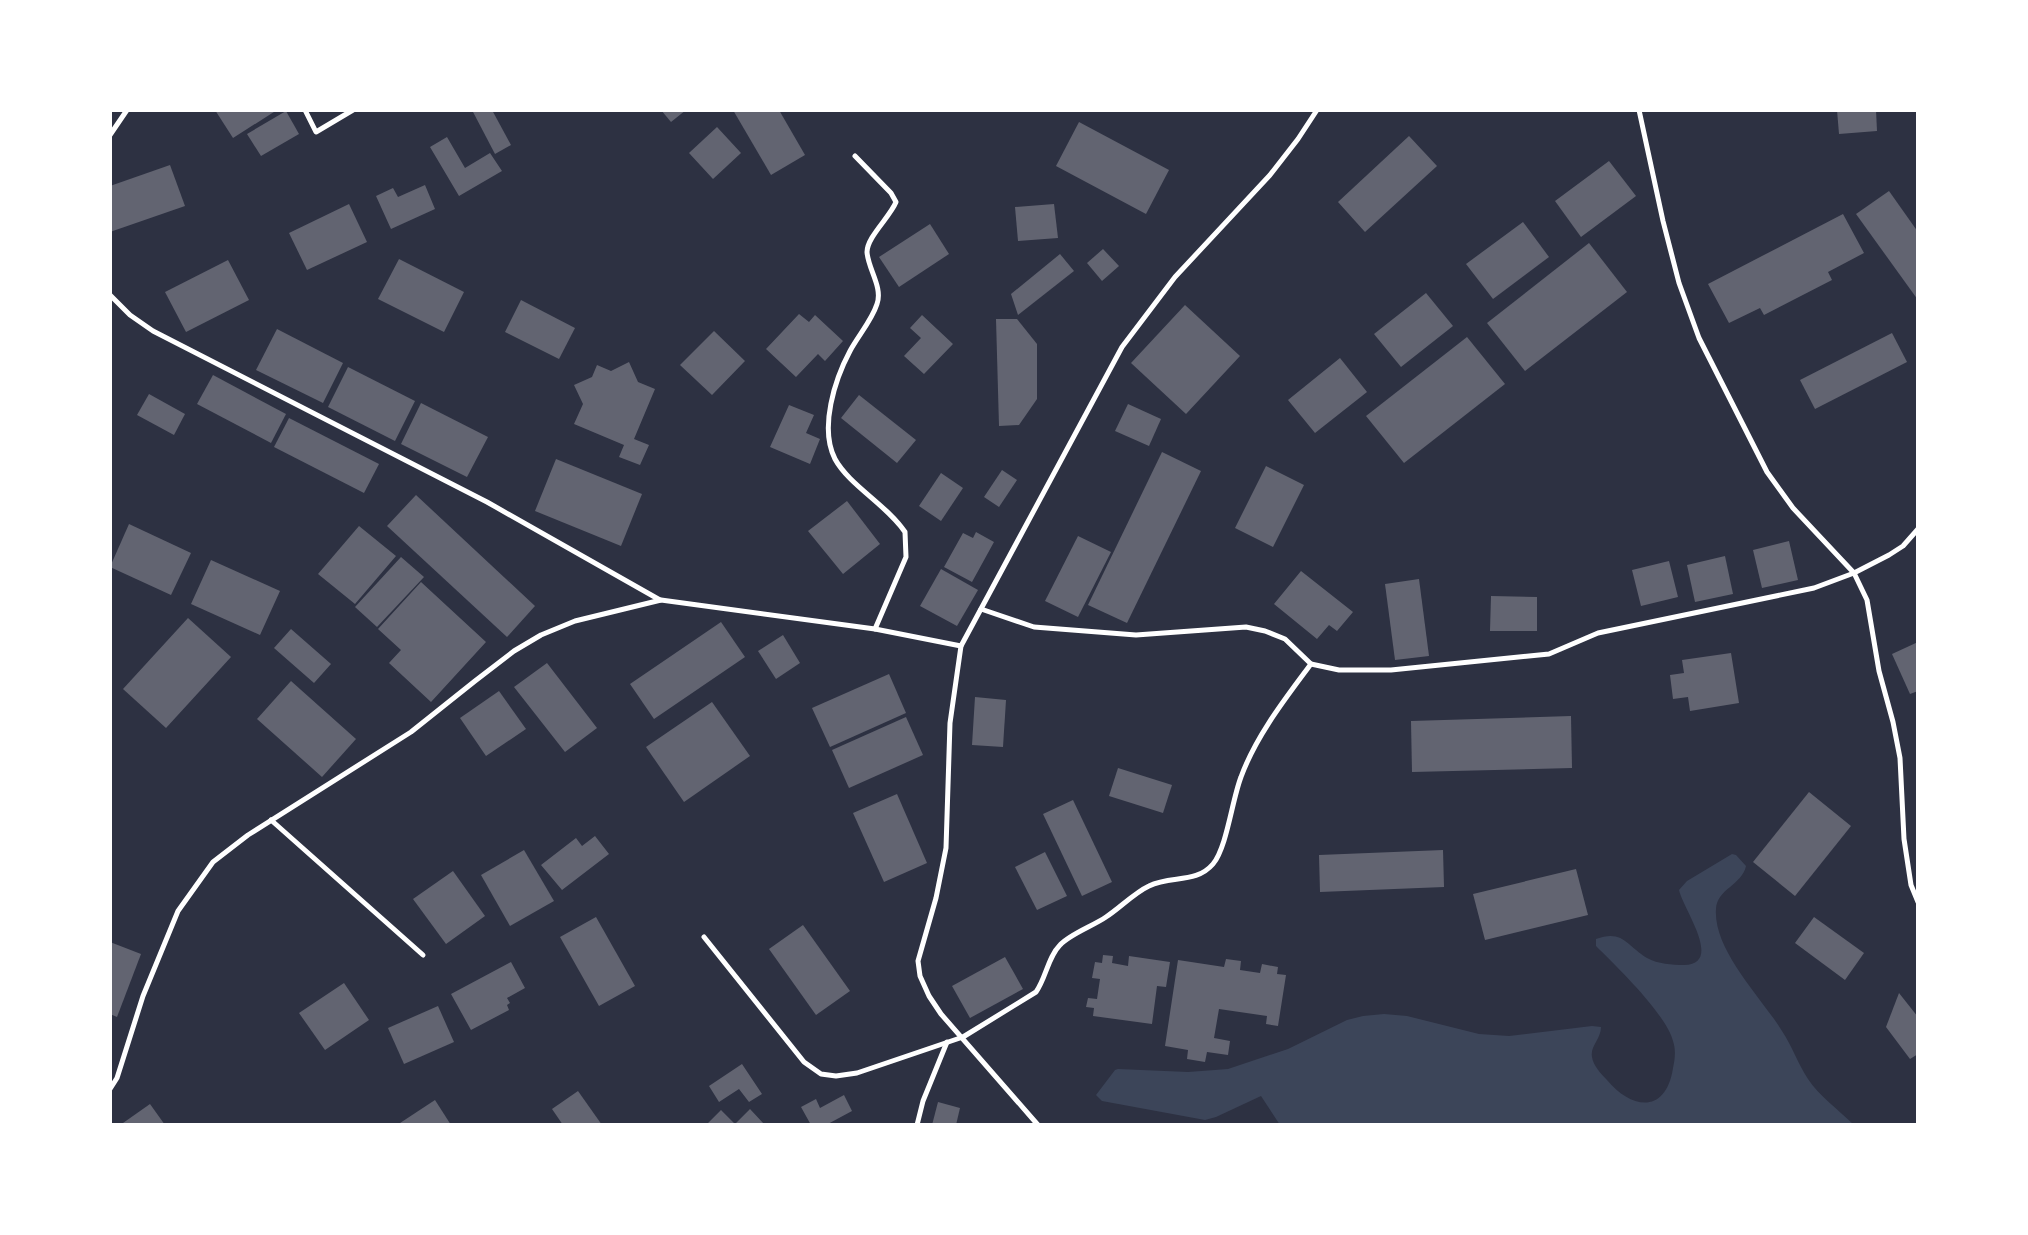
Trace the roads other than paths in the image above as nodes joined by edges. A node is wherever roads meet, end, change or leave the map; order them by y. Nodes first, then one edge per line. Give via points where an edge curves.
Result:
1 (127, 110) edge
2 (305, 110) edge
3 (353, 110) edge
4 (1317, 110) edge
5 (1639, 110) edge
6 (110, 135) edge
7 (855, 156) dead end
8 (110, 295) edge
9 (1918, 529) edge
10 (1854, 573) junction
11 (660, 600) junction
12 (981, 609) junction
13 (875, 629) junction
14 (961, 646) junction
15 (1311, 664) junction
16 (271, 820) junction
17 (1918, 902) edge
18 (704, 937) dead end
19 (423, 955) dead end
20 (963, 1037) junction
21 (947, 1042) junction
22 (110, 1089) edge
23 (917, 1125) edge
24 (1038, 1125) edge

1 - 6 lane
2 - 3 lane via 316,132
4 - 12 lane via 1270,175 1175,277 1122,347
5 - 10 lane via 1669,246 1699,338 1767,472 1793,508
7 - 13 lane via 896,202 869,243 878,303 848,354 829,424 834,456 841,468 883,505 905,532 906,557
8 - 11 lane via 153,331 487,502
9 - 10 lane via 1903,546
10 - 15 lane via 1768,599 1598,633 1549,654 1391,670 1339,670
10 - 17 lane via 1867,600 1879,671 1894,722 1904,839
11 - 13 lane
11 - 16 lane via 575,621 541,635 411,732
12 - 14 lane
12 - 15 lane via 1034,626 1136,635 1246,627 1285,639
13 - 14 lane
14 - 20 lane via 950,723 946,848 918,961 929,996
15 - 20 lane via 1253,748 1215,861 1188,879 1147,886 1106,918 1061,943 1036,992
16 - 19 lane
16 - 22 lane via 213,862 178,911
18 - 21 lane via 804,1062 821,1074 857,1073
20 - 21 lane
20 - 24 lane
21 - 23 lane

